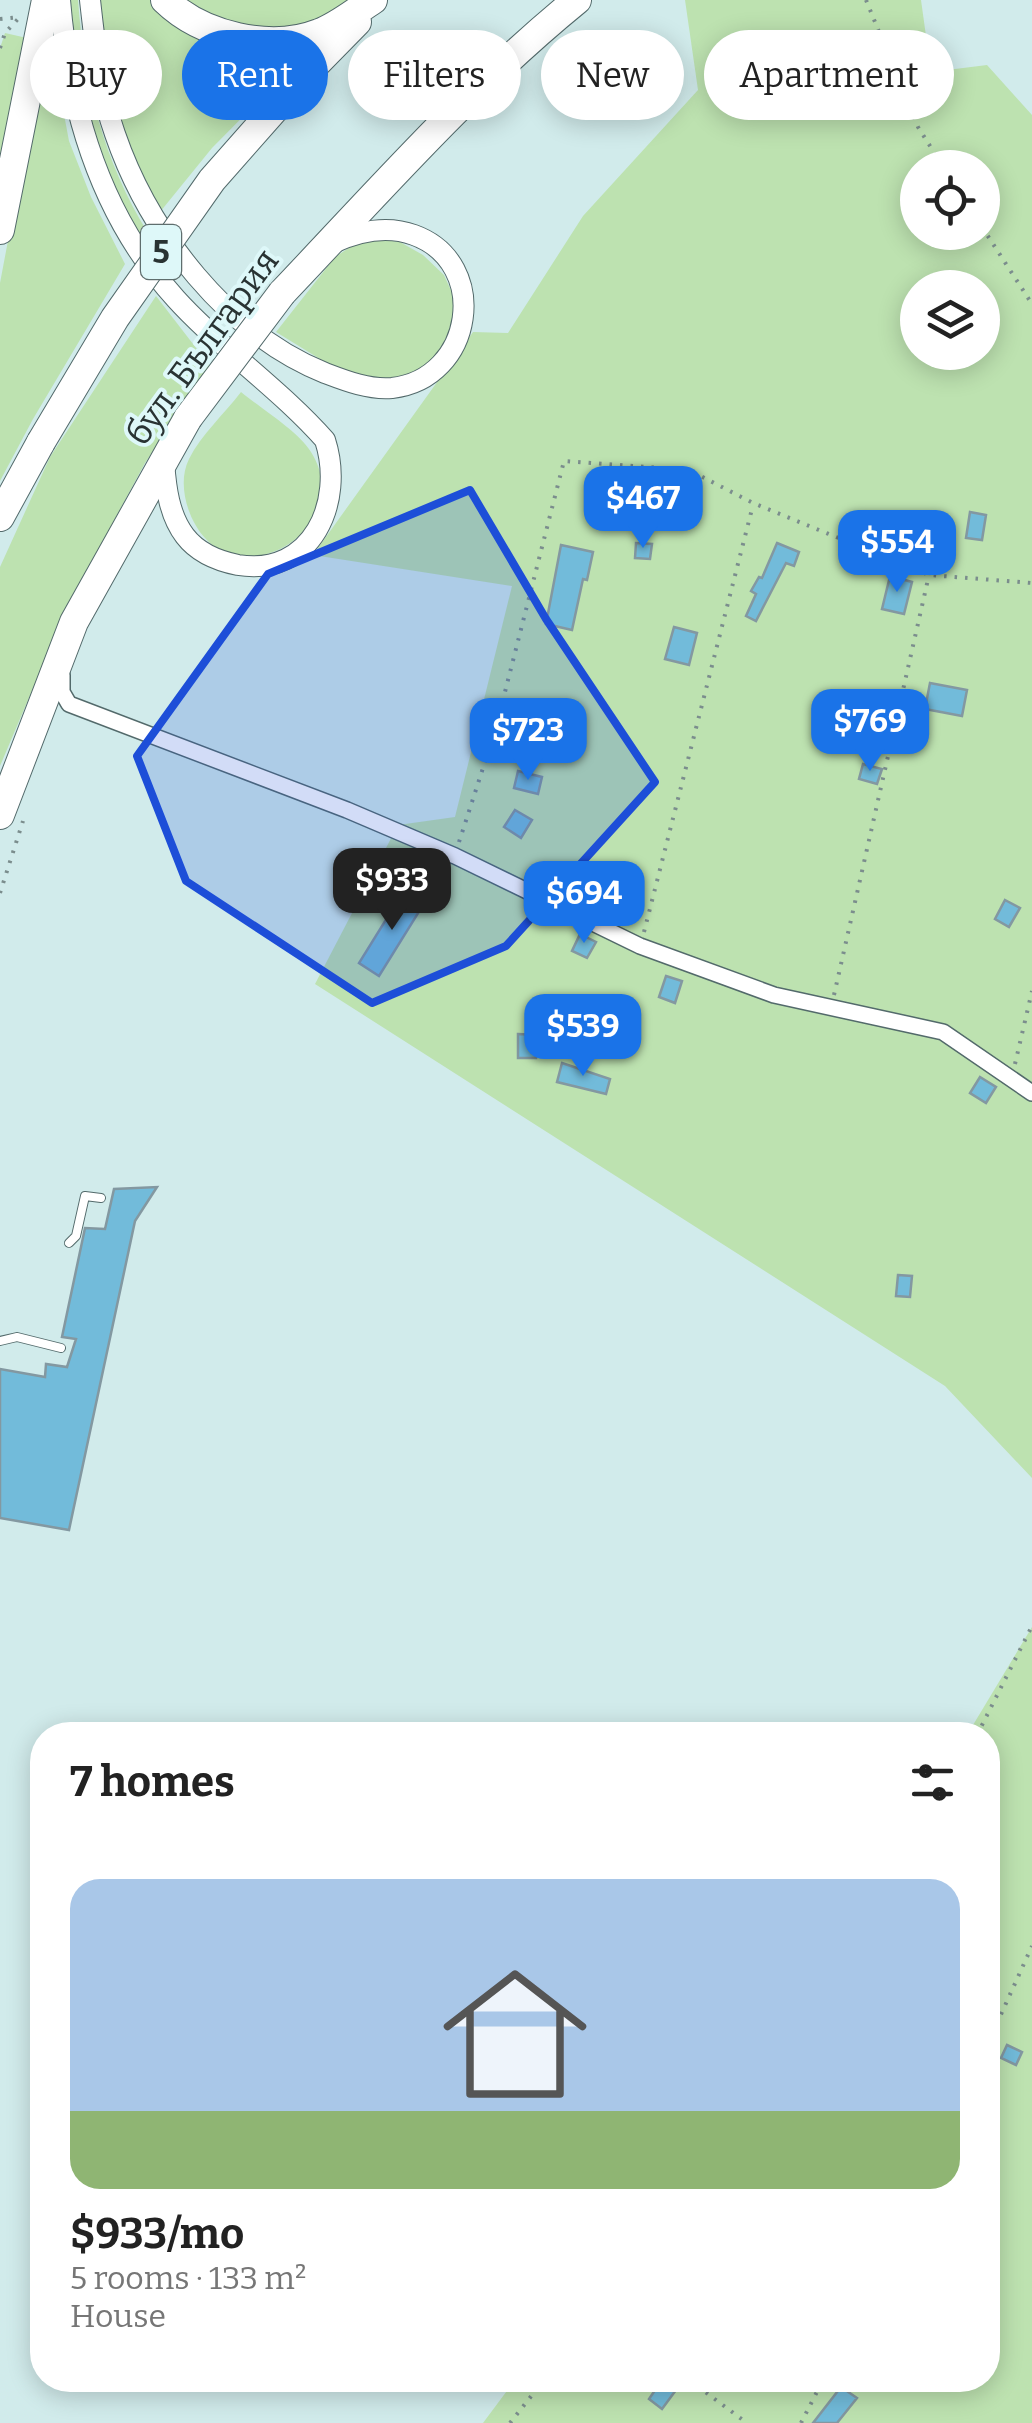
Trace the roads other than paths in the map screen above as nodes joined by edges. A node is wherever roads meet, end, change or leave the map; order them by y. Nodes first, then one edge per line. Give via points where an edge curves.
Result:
1 (46, 0) edge
2 (60, 0) edge
3 (90, 0) edge
4 (165, 0) edge
5 (376, 0) edge
6 (577, 0) edge
7 (0, 230) edge
8 (327, 246) junction
9 (164, 458) junction
10 (0, 517) edge
11 (66, 641) junction
12 (68, 704) junction
13 (30, 733) junction
14 (0, 816) edge
15 (1032, 1093) edge
16 (100, 1198) dead end
17 (70, 1243) dead end
18 (0, 1341) edge
19 (61, 1348) dead end

1 - 7 highway
2 - 9 main road via 77,116 124,226 174,298 325,440 332,464 325,514 299,552 278,562 224,562 185,536 173,514
3 - 8 main road via 114,134 162,228 218,298 257,336 348,382 392,388 426,379 443,366 463,324 464,302 452,266 438,250 395,230 352,234
4 - 5 highway via 215,31 265,40 320,33
5 - 10 highway, 5, bridge via 212,180 115,318
6 - 8 highway, бул. България via 518,48
8 - 9 highway, бул. България, bridge via 282,294
9 - 11 highway, бул. България
11 - 12 street via 61,679
11 - 13 highway, бул. България
12 - 13 street
12 - 15 street via 347,810 640,946 774,995 944,1032
13 - 14 highway, бул. България
16 - 17 lane via 85,1196
18 - 19 lane via 17,1337

